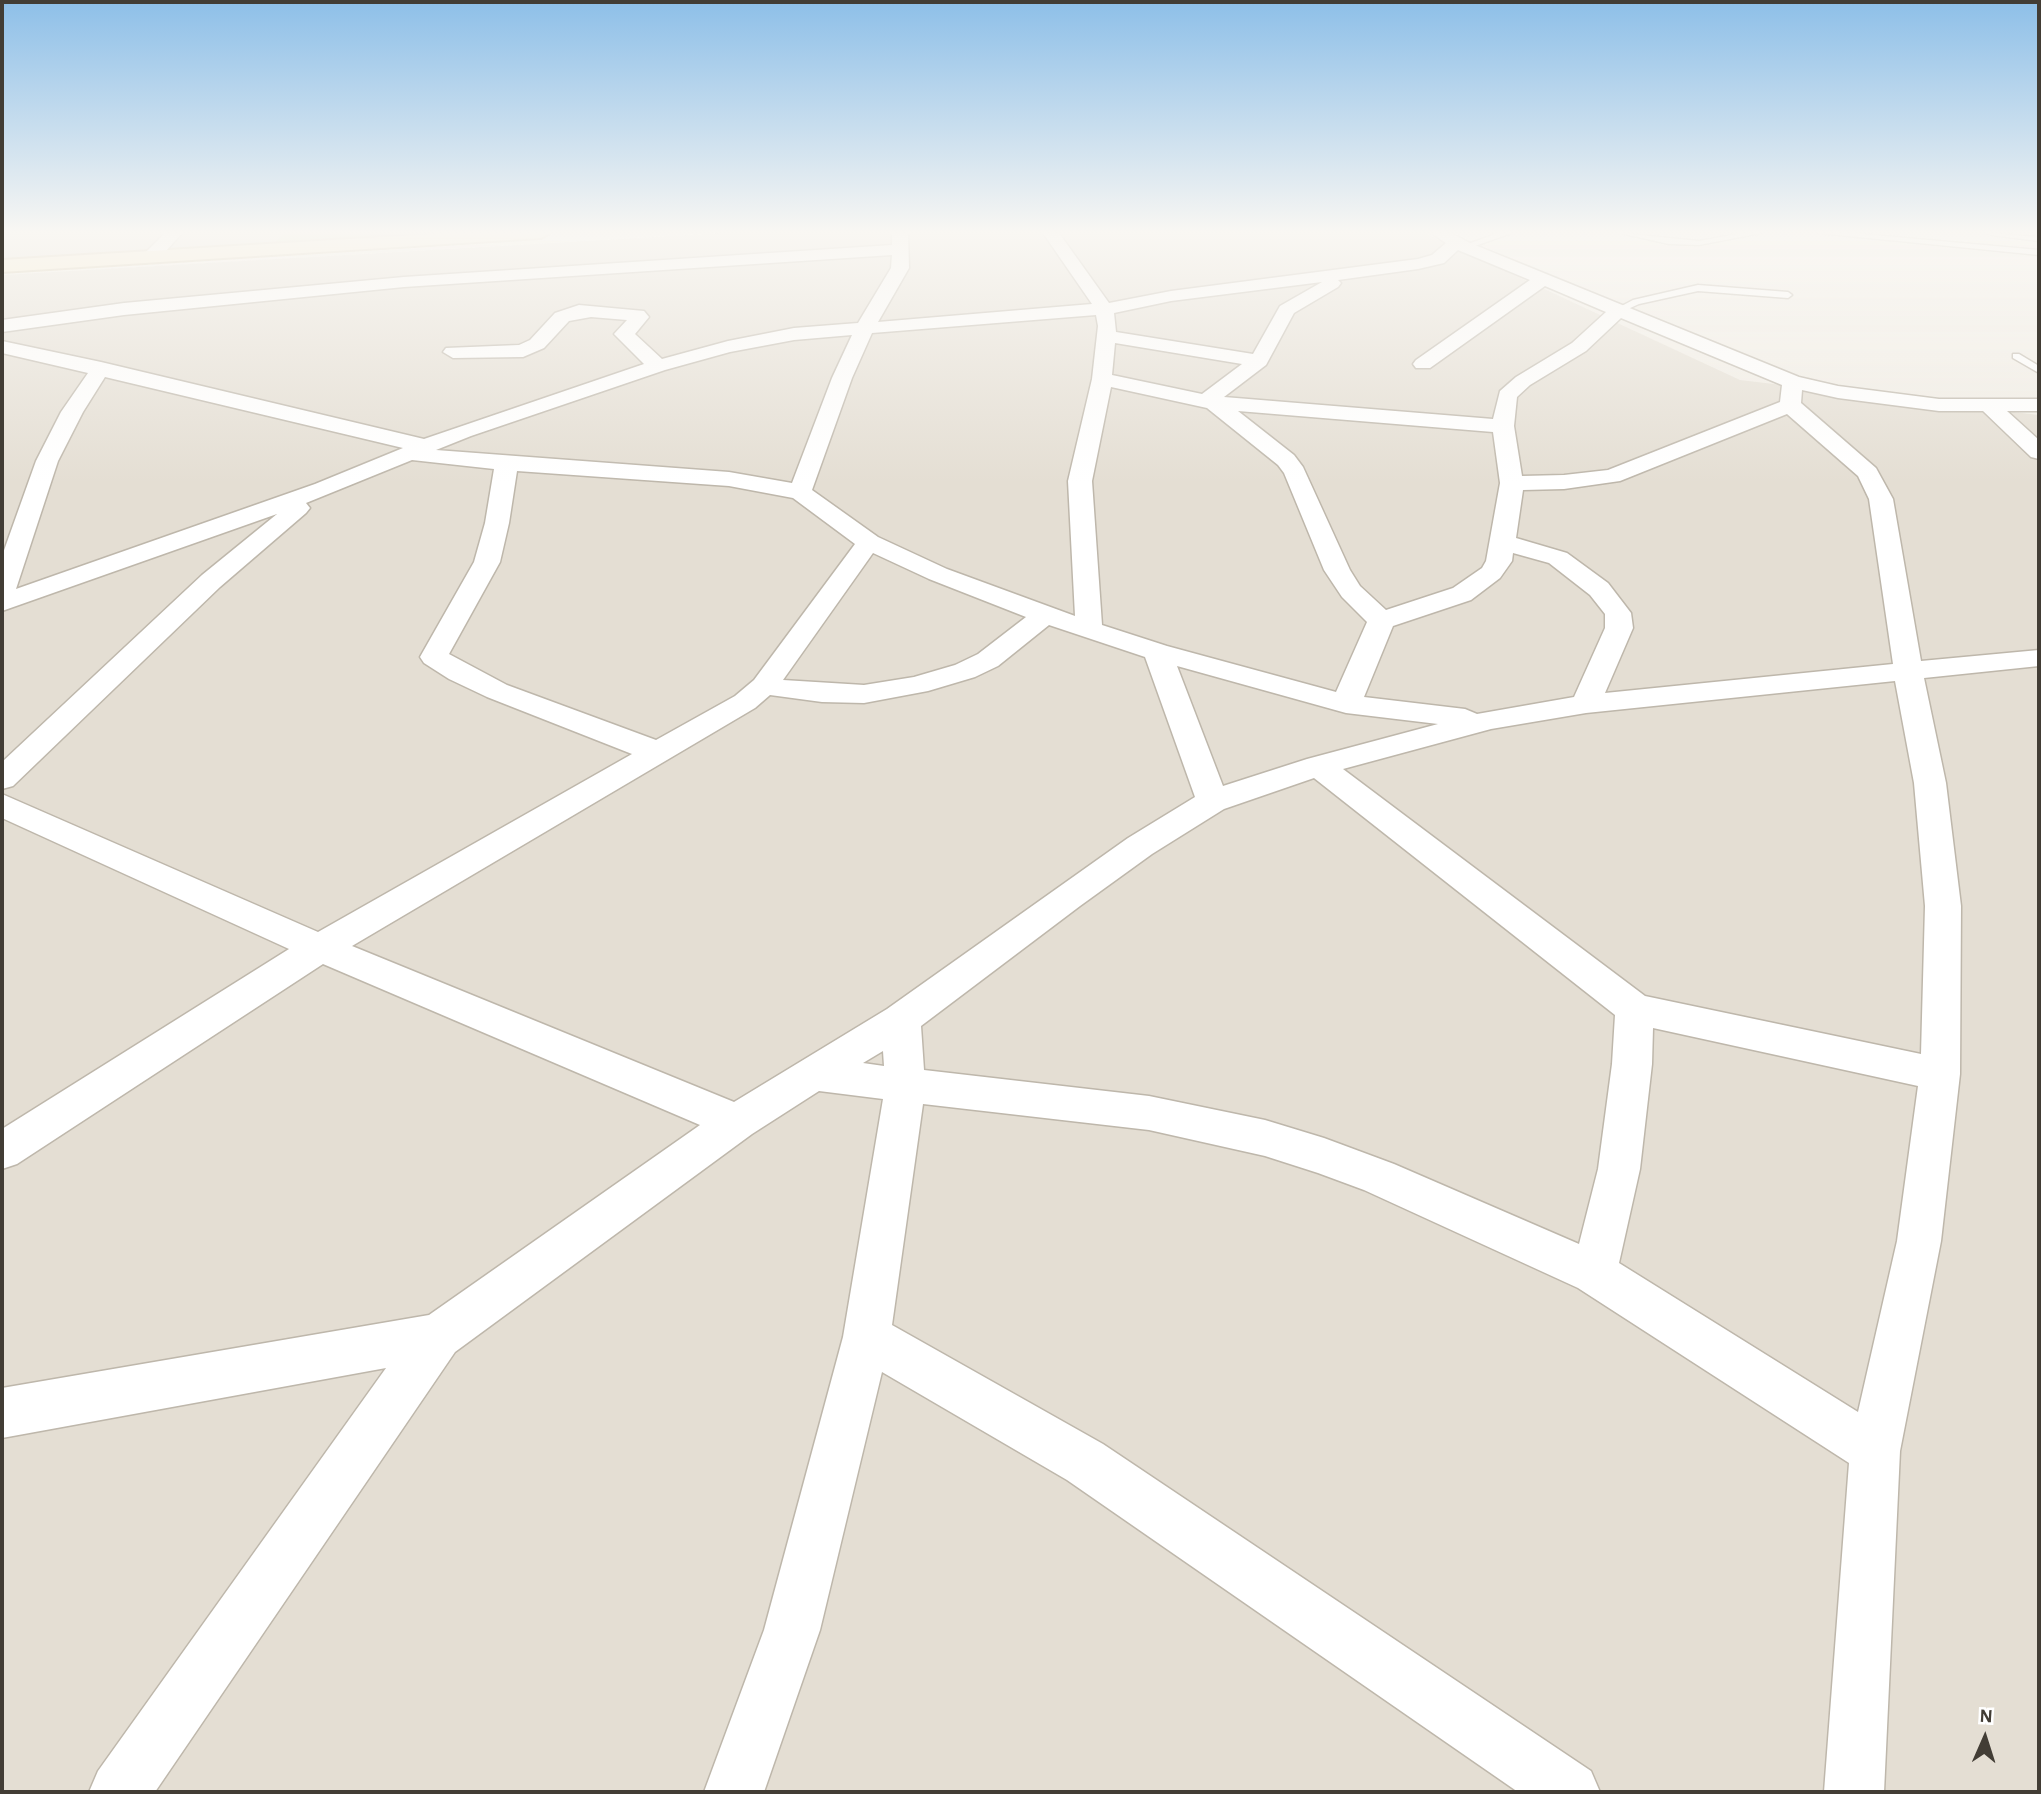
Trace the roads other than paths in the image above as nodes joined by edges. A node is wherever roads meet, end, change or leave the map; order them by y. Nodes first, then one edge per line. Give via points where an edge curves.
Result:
1 (72, 317) edge
2 (563, 317) edge
3 (639, 317) edge
4 (872, 317) edge
5 (1007, 317) edge
6 (1105, 317) edge
7 (1283, 317) edge
8 (1490, 317) edge
9 (1612, 317) edge
10 (1633, 317) edge
11 (2, 327) edge
12 (865, 328) junction
13 (1106, 337) junction
14 (2, 347) edge
15 (453, 352) dead end
16 (2015, 356) dead end
17 (1259, 361) junction
18 (1423, 363) dead end
19 (657, 366) junction
20 (101, 368) junction
21 (2039, 370) edge
22 (1102, 379) junction
23 (1792, 393) junction
24 (1210, 402) junction
25 (1989, 405) junction
26 (2039, 405) edge
27 (1503, 426) junction
28 (417, 450) junction
29 (2039, 452) edge
30 (507, 462) junction
31 (1512, 483) junction
32 (323, 489) junction
33 (800, 492) junction
34 (869, 542) junction
35 (1503, 542) junction
36 (4, 577) edge
37 (2, 603) edge
38 (1045, 615) junction
39 (1381, 621) junction
40 (1089, 628) junction
41 (1157, 652) junction
42 (2039, 658) edge
43 (1908, 672) junction
44 (764, 686) junction
45 (1346, 704) junction
46 (1586, 704) junction
47 (1489, 720) junction
48 (657, 752) junction
49 (1318, 766) junction
50 (2, 779) edge
51 (1213, 801) junction
52 (2, 804) edge
53 (320, 948) junction
54 (1634, 1009) junction
55 (901, 1020) junction
56 (811, 1074) junction
57 (1940, 1074) junction
58 (905, 1086) junction
59 (737, 1122) junction
60 (2, 1151) edge
61 (1594, 1273) junction
62 (438, 1336) junction
63 (867, 1337) junction
64 (2, 1413) edge
65 (1875, 1451) junction
66 (118, 1792) edge
67 (734, 1792) edge
68 (1570, 1792) edge
69 (1854, 1792) edge

1 - 11 street
2 - 15 street via 537,344 523,351
3 - 19 street via 624,334
4 - 12 street
5 - 12 street
6 - 13 street
7 - 17 street
8 - 18 street
9 - 27 street via 1578,347 1514,387 1504,405
10 - 23 street
12 - 19 street via 762,340
12 - 33 street
13 - 17 street
13 - 22 street
14 - 20 street
16 - 21 lane
17 - 24 street
19 - 28 street
20 - 28 street
20 - 36 street via 47,461
22 - 24 street
22 - 40 street via 1080,481
23 - 25 street
23 - 31 street via 1612,476
23 - 43 street via 1860,465 1881,499
24 - 27 street
24 - 39 street via 1286,460 1337,570
25 - 26 street
25 - 29 street
27 - 31 street
28 - 30 street via 458,460
28 - 32 street
30 - 33 street via 729,479
30 - 48 street via 487,562 434,657 497,691
31 - 35 street
32 - 37 street
32 - 50 street via 211,581
33 - 34 street
34 - 38 street via 938,575
34 - 44 street
35 - 39 street via 1499,561 1474,587 1445,602
35 - 46 street via 1558,558 1599,589 1618,612 1619,628
38 - 40 street
38 - 44 street via 988,660 918,685 863,694
39 - 45 street
40 - 41 street
41 - 45 street
41 - 51 street
42 - 43 street
43 - 46 street
43 - 57 street via 1930,783 1943,906
44 - 48 street via 745,702
45 - 47 street
46 - 47 street
47 - 49 street
48 - 53 street
49 - 51 street
49 - 54 street
51 - 55 street via 1140,846
52 - 53 street
53 - 59 street
53 - 60 street
54 - 57 street
54 - 61 street via 1619,1169
55 - 56 street
55 - 58 street
56 - 58 street
56 - 59 street
57 - 65 street via 1919,1241
58 - 61 street via 1149,1113 1265,1138 1379,1177
58 - 63 street
59 - 62 street
61 - 65 street
62 - 64 street
62 - 66 street
63 - 67 street via 792,1630
63 - 68 street via 1085,1462
65 - 69 street

